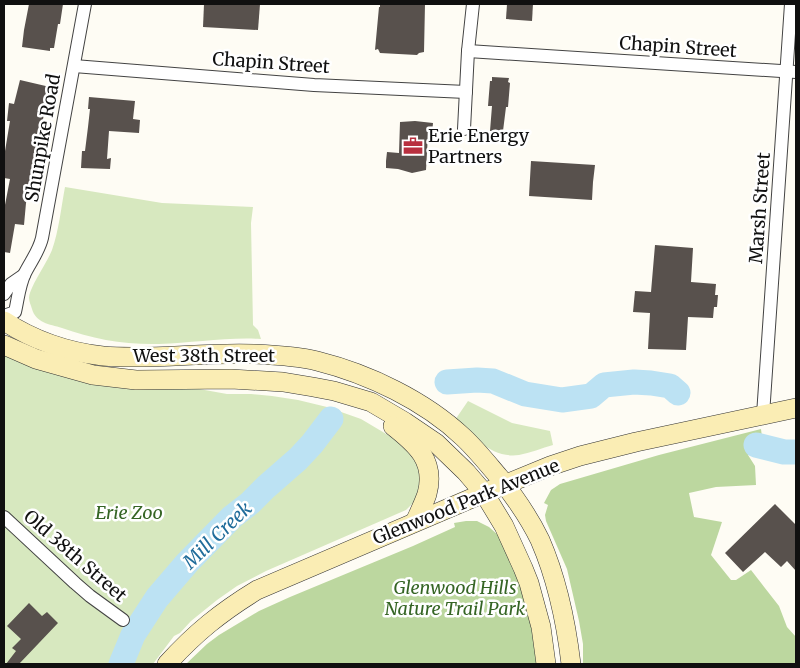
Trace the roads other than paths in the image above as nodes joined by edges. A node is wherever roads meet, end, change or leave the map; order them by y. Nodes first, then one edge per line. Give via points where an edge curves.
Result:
1 (85, 4) edge
2 (473, 4) edge
3 (791, 4) edge
4 (468, 51) junction
5 (74, 66) junction
6 (792, 71) edge
7 (466, 92) junction
8 (464, 129) dead end
9 (24, 275) junction
10 (4, 294) edge
11 (4, 316) edge
12 (4, 321) edge
13 (12, 349) edge
14 (328, 390) junction
15 (796, 408) edge
16 (763, 415) junction
17 (504, 484) junction
18 (484, 493) junction
19 (4, 518) edge
20 (415, 522) junction
21 (123, 620) dead end
22 (167, 664) edge
23 (546, 664) edge
24 (570, 664) edge

1 - 5 street, Shunpike Road
2 - 4 street
3 - 6 street, Marsh Street
4 - 6 street, Chapin Street
4 - 7 street
5 - 7 street, Chapin Street
5 - 9 street, Shunpike Road via 42,238
6 - 16 street, Marsh Street
7 - 8 street
9 - 10 street, Shunpike Road
9 - 11 street, Shunpike Road via 15,312
12 - 17 main road, West 38th Street via 30,336 75,351 103,356 254,354 317,361 353,372 382,384 433,413 463,437
13 - 14 main road, West 38th Street via 93,375 136,380 283,382
14 - 18 main road, West 38th Street via 371,402 405,422 436,443
14 - 20 main road via 390,424 412,442 423,457 429,467 430,480
15 - 16 main road, Glenwood Park Avenue
16 - 17 main road, Glenwood Park Avenue via 580,456
17 - 18 main road, Glenwood Park Avenue
17 - 24 main road, West 38th Street via 530,521 545,554 562,609
18 - 20 main road, Glenwood Park Avenue
18 - 23 main road, West 38th Street via 504,526 529,583 541,627
19 - 21 street, Old 38th Street via 90,596
20 - 22 main road, Glenwood Park Avenue via 257,590 204,627

